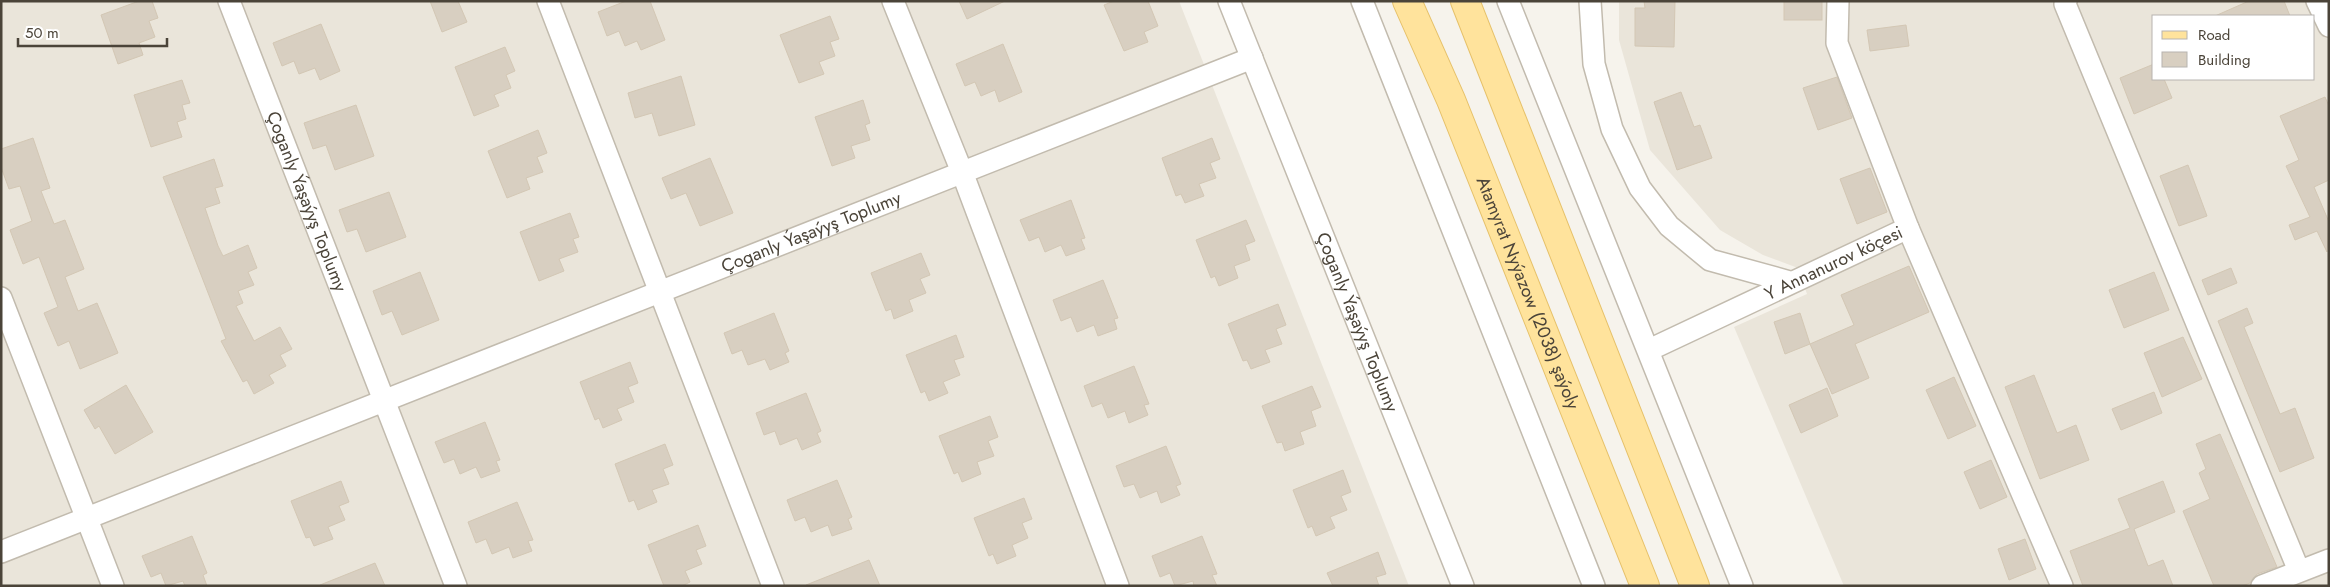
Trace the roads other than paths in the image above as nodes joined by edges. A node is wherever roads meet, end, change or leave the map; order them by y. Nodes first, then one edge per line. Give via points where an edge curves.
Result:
1 (229, 1) edge
2 (548, 1) edge
3 (893, 1) edge
4 (1229, 1) edge
5 (1362, 1) edge
6 (1407, 1) edge
7 (1465, 1) edge
8 (1508, 1) edge
9 (1590, 1) edge
10 (1838, 1) edge
11 (2066, 1) edge
12 (2317, 1) edge
13 (2329, 26) edge
14 (1252, 58) junction
15 (962, 172) junction
16 (1908, 228) junction
17 (1790, 282) junction
18 (660, 292) junction
19 (1, 298) edge
20 (1649, 350) junction
21 (384, 401) junction
22 (87, 518) junction
23 (1, 552) edge
24 (2329, 560) edge
25 (2299, 571) junction
26 (113, 586) edge
27 (456, 586) edge
28 (773, 586) edge
29 (1118, 586) edge
30 (1463, 586) edge
31 (1594, 586) edge
32 (1645, 586) edge
33 (1695, 586) edge
34 (1742, 586) edge
35 (2062, 586) edge
36 (2262, 586) edge

1 - 21 street, Çoganly Ýaşaýyş Toplumy
2 - 18 street
3 - 15 street
4 - 14 street, Çoganly Ýaşaýyş Toplumy
5 - 31 street
6 - 32 main road, Atamyrat Nyýazow (2038) şaýoly via 1450,100
7 - 33 main road
8 - 20 street
9 - 17 street via 1594,64 1612,129 1640,188 1669,226 1710,260
10 - 16 street, Y Annanurov köçesi via 1837,43
11 - 25 street
12 - 13 street
14 - 15 street, Çoganly Ýaşaýyş Toplumy
14 - 30 street, Çoganly Ýaşaýyş Toplumy
15 - 18 street, Çoganly Ýaşaýyş Toplumy
15 - 29 street
16 - 17 street, Y Annanurov köçesi
16 - 35 street
17 - 20 street, Y Annanurov köçesi
18 - 21 street, Çoganly Ýaşaýyş Toplumy
18 - 28 street
19 - 22 street
20 - 34 street
21 - 22 street, Çoganly Ýaşaýyş Toplumy
21 - 27 street, Çoganly Ýaşaýyş Toplumy
22 - 23 street, Çoganly Ýaşaýyş Toplumy
22 - 26 street
24 - 25 street
25 - 36 street

